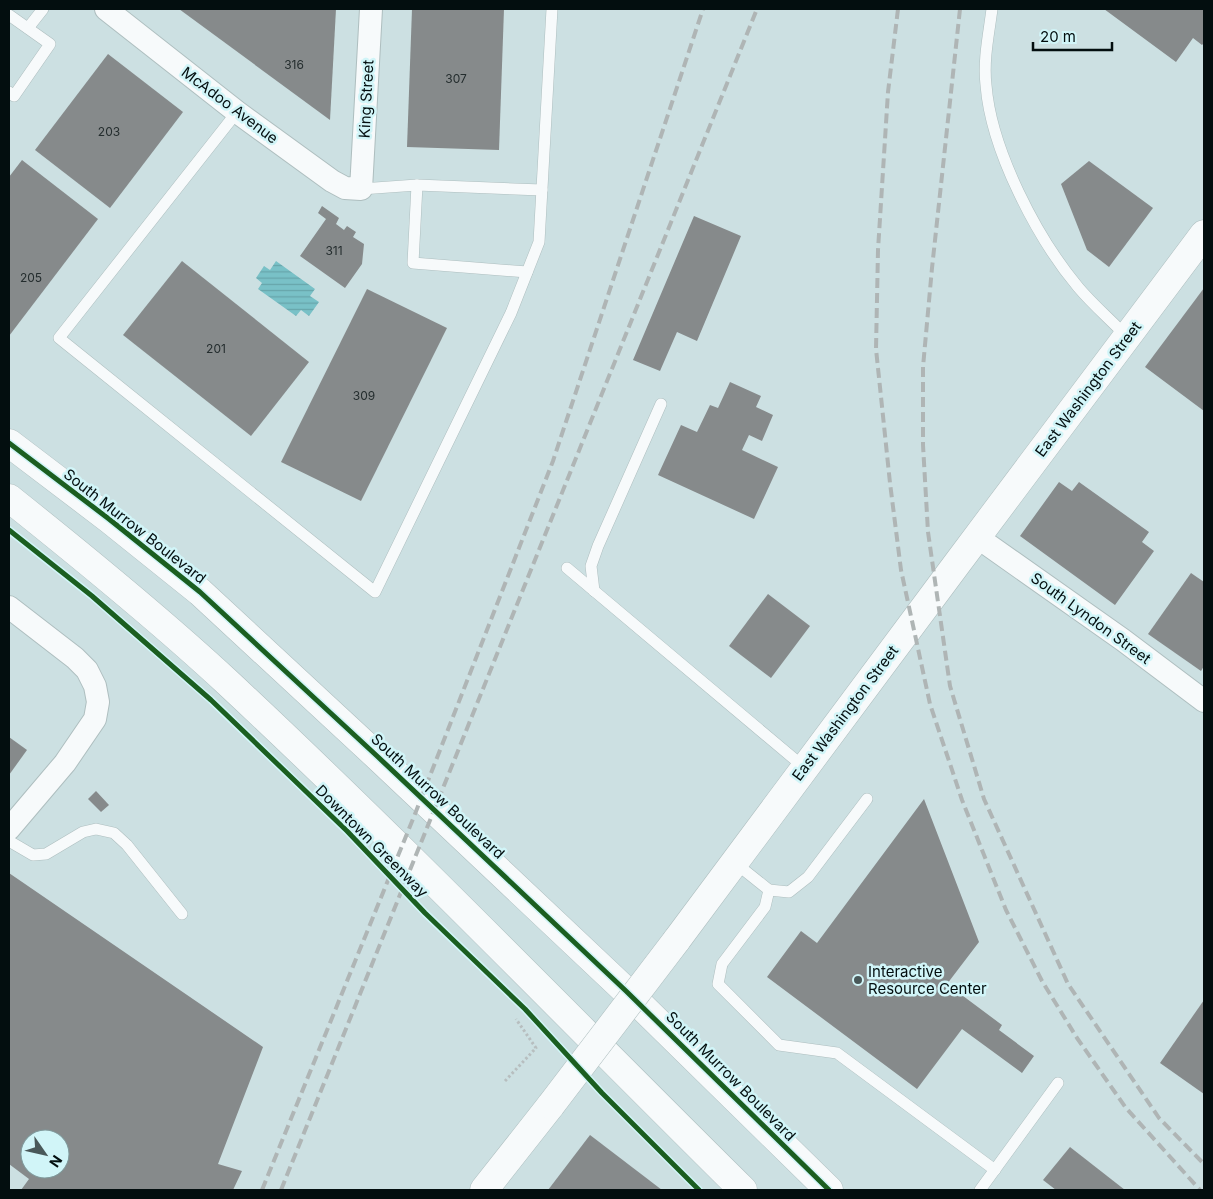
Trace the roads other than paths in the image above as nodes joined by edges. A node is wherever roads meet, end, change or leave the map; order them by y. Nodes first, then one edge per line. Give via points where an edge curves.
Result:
1 (43, 9) edge
2 (106, 9) edge
3 (371, 9) edge
4 (552, 9) edge
5 (992, 9) edge
6 (9, 15) edge
7 (28, 28) junction
8 (9, 92) edge
9 (237, 112) junction
10 (417, 185) junction
11 (361, 189) junction
12 (542, 190) junction
13 (1204, 234) edge
14 (527, 272) junction
15 (1128, 338) junction
16 (661, 404) dead end
17 (9, 443) edge
18 (9, 498) edge
19 (977, 537) junction
20 (567, 568) dead end
21 (594, 591) junction
22 (9, 607) edge
23 (1204, 701) edge
24 (804, 768) junction
25 (867, 799) dead end
26 (9, 830) edge
27 (9, 841) edge
28 (734, 862) junction
29 (770, 890) junction
30 (182, 914) dead end
31 (1058, 1083) dead end
32 (995, 1170) junction
33 (484, 1190) edge
34 (744, 1190) edge
35 (829, 1190) edge
36 (980, 1190) edge

1 - 7 lane
2 - 9 street, McAdoo Avenue
3 - 11 street, King Street
4 - 12 lane
5 - 15 lane via 985,82 997,143 1025,204 1054,254 1078,288
6 - 7 lane
7 - 8 lane via 50,44 14,96
9 - 11 street, McAdoo Avenue via 332,181 344,188
9 - 14 lane via 59,338 375,592 511,313
10 - 11 lane
10 - 12 lane
10 - 14 lane via 412,263
12 - 14 lane via 539,242
13 - 15 main road, East Washington Street
15 - 19 main road, East Washington Street
16 - 21 lane via 598,546 591,566
17 - 35 main road, South Murrow Boulevard via 200,592 626,991
18 - 34 main road via 225,680
19 - 23 street, South Lyndon Street
19 - 24 main road, East Washington Street
20 - 21 lane
21 - 24 lane
22 - 26 street via 87,670 98,702 95,719 65,764
24 - 28 main road, East Washington Street
25 - 29 lane via 808,877 790,892
27 - 30 lane via 33,855 46,854 83,832 96,829 114,833
28 - 29 lane
28 - 33 main road, East Washington Street, bridge
29 - 32 lane via 765,907 722,964 718,984 779,1045 837,1053
31 - 32 lane
32 - 36 lane

